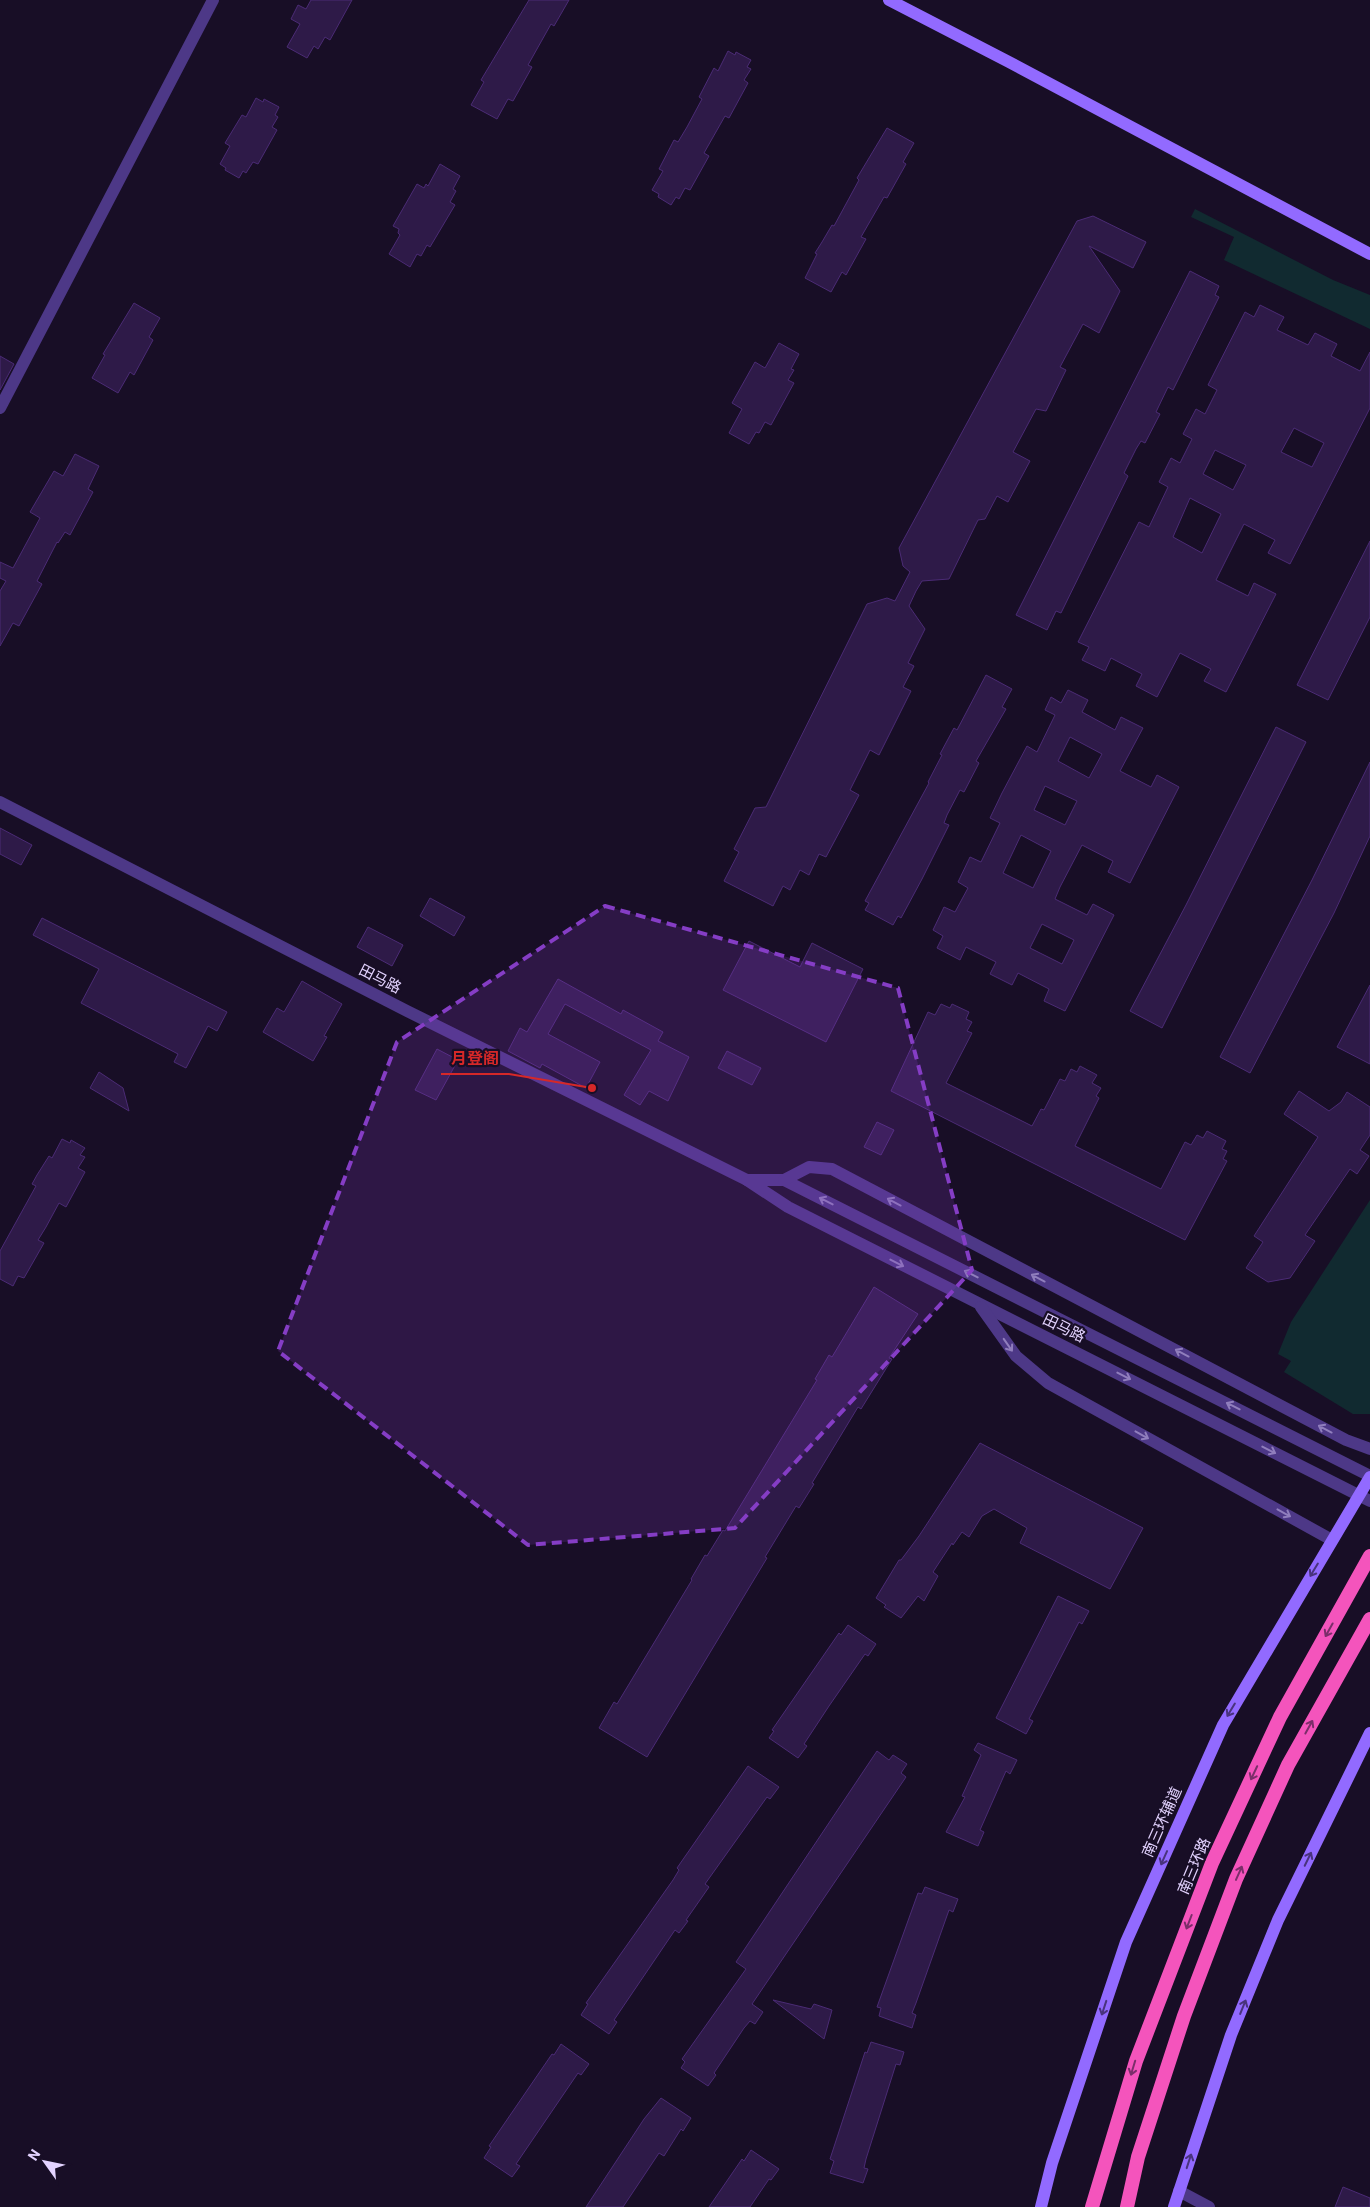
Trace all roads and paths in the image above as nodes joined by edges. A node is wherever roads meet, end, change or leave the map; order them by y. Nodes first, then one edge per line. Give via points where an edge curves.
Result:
1 (213, 0) edge
2 (889, 0) edge
3 (1370, 254) edge
4 (0, 408) edge
5 (0, 802) edge
6 (748, 1180) junction
7 (784, 1180) junction
8 (980, 1305) junction
9 (1370, 1449) edge
10 (1370, 1476) edge
11 (1370, 1501) edge
12 (1332, 1540) junction
13 (1370, 1556) edge
14 (1370, 1618) edge
15 (1370, 1732) edge
16 (1180, 2191) junction
17 (1041, 2207) edge
18 (1092, 2207) edge
19 (1127, 2207) edge
20 (1174, 2207) edge
21 (1208, 2207) edge

1 - 4 street
2 - 3 main road
5 - 6 street, 田马路
6 - 7 street, 田马路
6 -> 8 street, 田马路 via 788,1207
9 -> 7 street via 1346,1440 832,1169 809,1167
10 -> 7 street, 田马路
8 -> 11 street, 田马路
8 -> 12 street via 1016,1356 1048,1383
10 - 12 main road, 南三环辅道
12 -> 17 main road, 南三环辅道 via 1223,1724 1126,1942 1052,2164
13 -> 18 highway, 南三环路 via 1276,1726 1212,1863 1136,2061
19 -> 14 highway via 1138,2157 1184,2016 1236,1879 1288,1765
16 -> 15 main road via 1231,2036 1278,1920
16 - 20 main road
16 - 21 street

